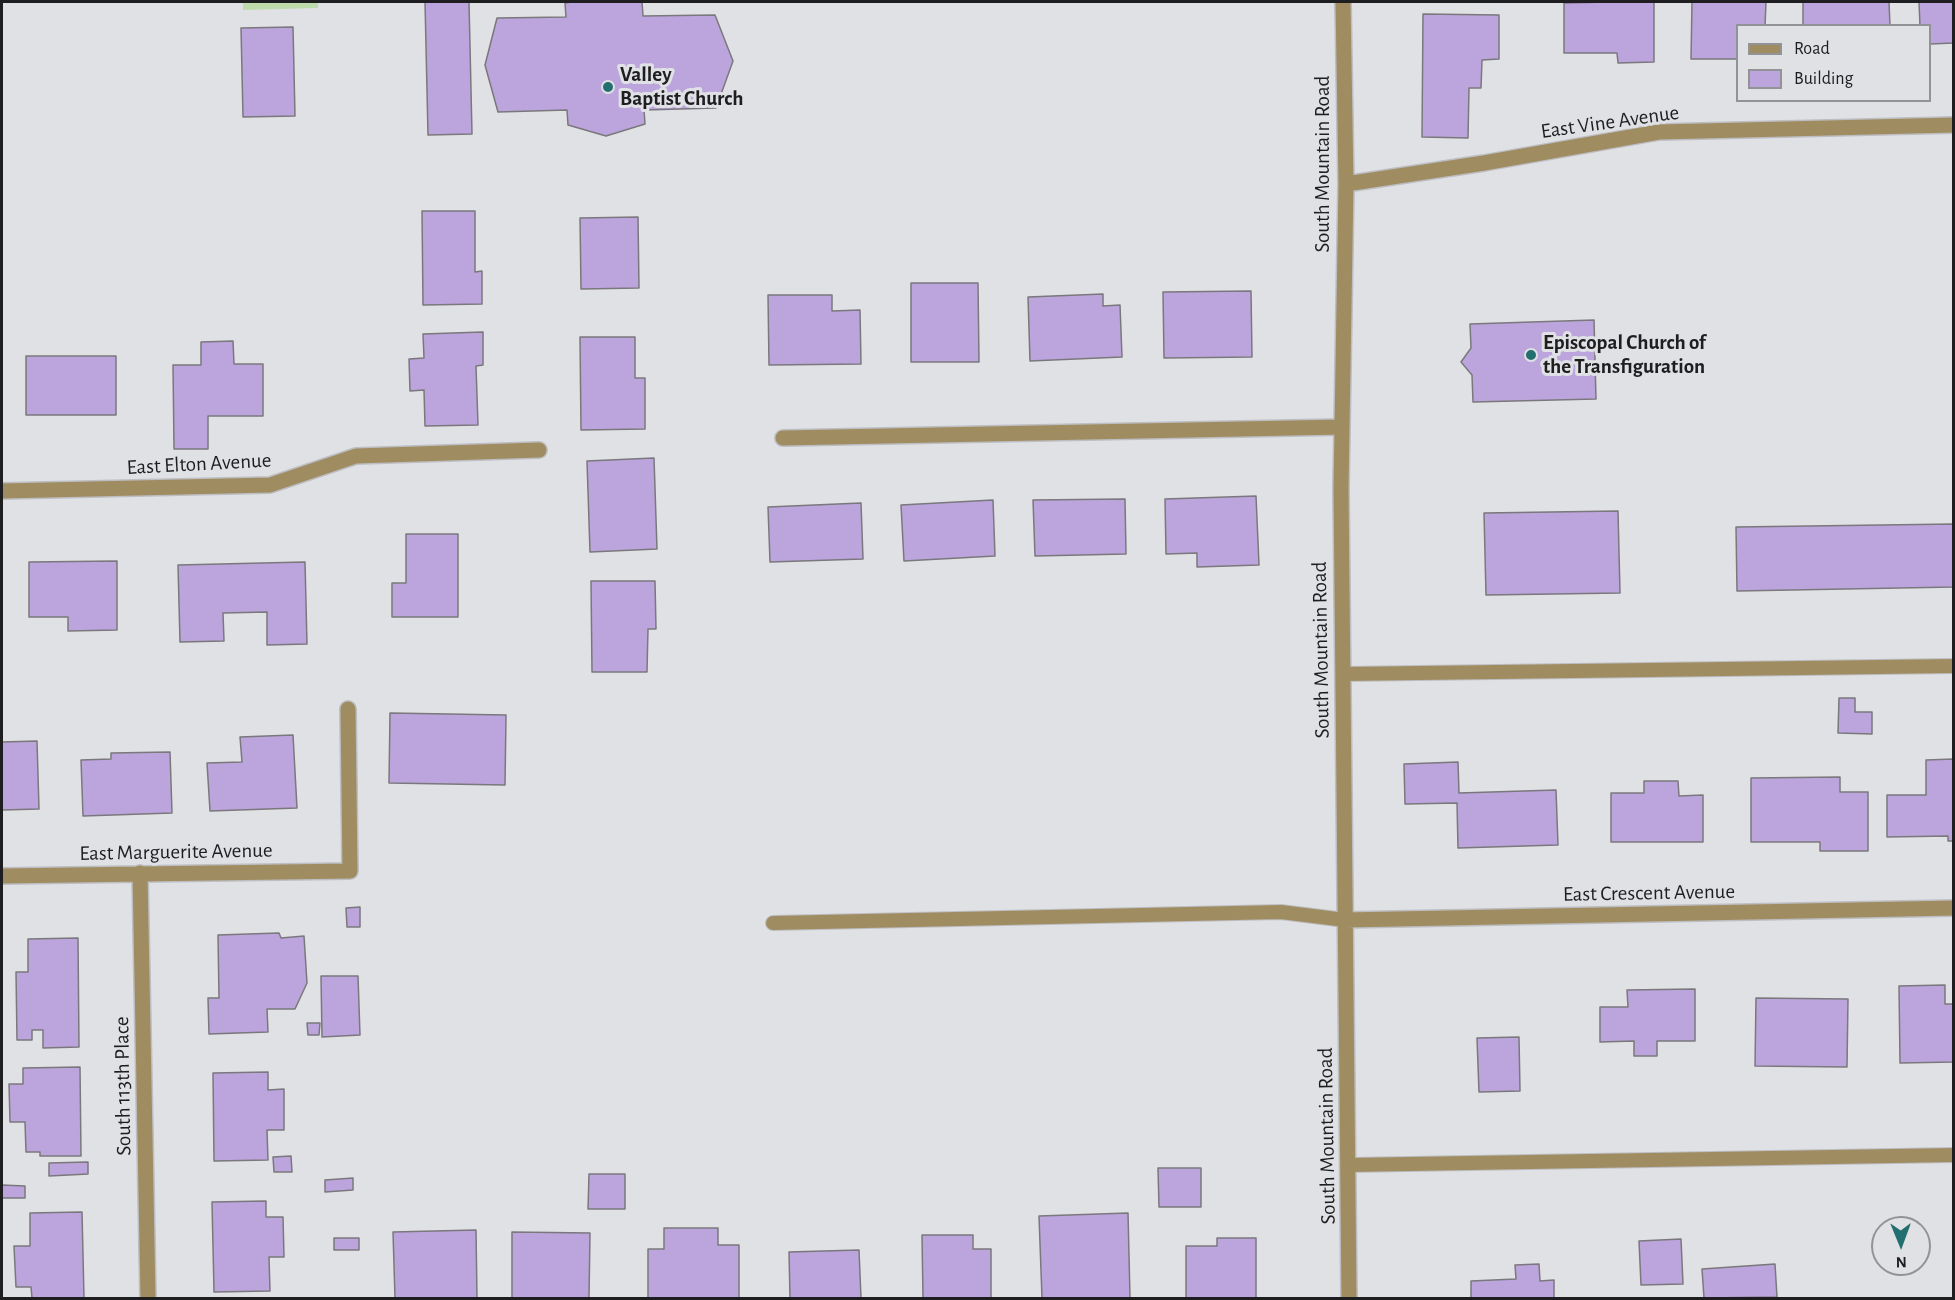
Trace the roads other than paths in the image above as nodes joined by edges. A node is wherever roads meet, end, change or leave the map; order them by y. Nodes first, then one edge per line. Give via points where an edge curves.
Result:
1 (1343, 2) edge
2 (1953, 125) edge
3 (1346, 184) junction
4 (1342, 427) junction
5 (783, 438) dead end
6 (538, 450) dead end
7 (2, 491) edge
8 (1953, 666) edge
9 (1343, 674) junction
10 (348, 710) dead end
11 (140, 873) junction
12 (2, 876) edge
13 (1953, 908) edge
14 (1345, 920) junction
15 (773, 923) dead end
16 (1953, 1155) edge
17 (1348, 1165) junction
18 (148, 1299) edge
19 (1349, 1299) edge

1 - 3 street, South Mountain Road
2 - 3 street, East Vine Avenue via 1659,132
3 - 4 street, South Mountain Road
4 - 5 street
4 - 9 street, South Mountain Road
6 - 7 street, East Elton Avenue via 356,456 270,485
8 - 9 lane
9 - 14 street, South Mountain Road
10 - 11 street, East Marguerite Avenue via 350,871
11 - 12 street, East Marguerite Avenue
11 - 18 street, South 113th Place
13 - 14 street, East Crescent Avenue
14 - 15 lane via 1281,912
14 - 17 street, South Mountain Road
16 - 17 lane
17 - 19 street, South Mountain Road

